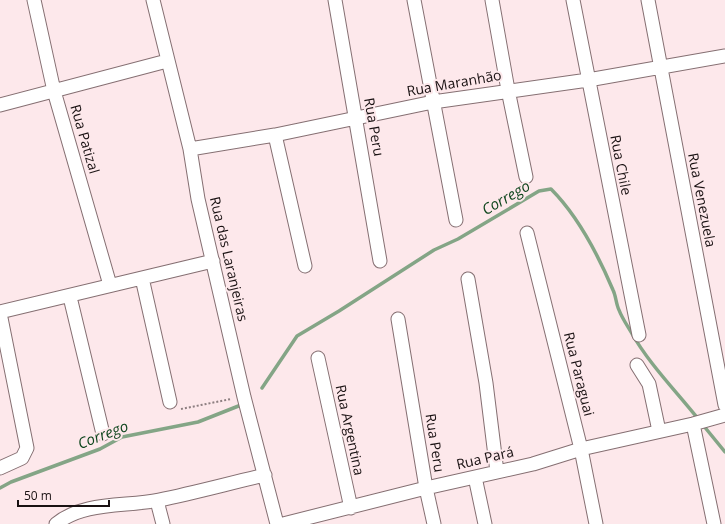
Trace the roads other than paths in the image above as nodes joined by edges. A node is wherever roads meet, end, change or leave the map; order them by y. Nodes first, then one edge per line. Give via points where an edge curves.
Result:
1 (34, 0) edge
2 (152, 0) edge
3 (335, 0) edge
4 (414, 0) edge
5 (492, 0) edge
6 (573, 0) edge
7 (648, 0) edge
8 (725, 56) edge
9 (167, 61) junction
10 (661, 67) junction
11 (588, 80) junction
12 (508, 90) junction
13 (54, 91) junction
14 (433, 102) junction
15 (0, 105) edge
16 (357, 118) junction
17 (275, 135) junction
18 (190, 149) junction
19 (526, 176) dead end
20 (456, 220) dead end
21 (527, 233) dead end
22 (213, 261) junction
23 (380, 261) dead end
24 (305, 266) dead end
25 (142, 278) junction
26 (468, 280) dead end
27 (110, 285) junction
28 (70, 297) junction
29 (0, 313) edge
30 (398, 320) dead end
31 (639, 335) dead end
32 (318, 358) dead end
33 (637, 365) dead end
34 (170, 402) road end
35 (725, 405) edge
36 (719, 416) edge
37 (695, 423) junction
38 (659, 431) junction
39 (103, 434) dead end
40 (581, 448) junction
41 (0, 468) edge
42 (497, 472) junction
43 (265, 475) junction
44 (475, 477) junction
45 (426, 488) junction
46 (158, 500) junction
47 (351, 508) junction
48 (56, 524) edge
49 (163, 524) edge
50 (277, 524) edge
51 (283, 524) edge
52 (434, 524) edge
53 (485, 524) edge
54 (596, 524) edge
55 (714, 524) edge

1 - 13 street, Rua Patizal
2 - 9 street, Rua das Laranjeiras
3 - 16 street, Rua Peru
4 - 14 street
5 - 12 street
6 - 11 street, Rua Chile
7 - 10 street, Rua Venezuela
8 - 10 street, Rua Maranhão
9 - 13 street
9 - 18 street, Rua das Laranjeiras
10 - 11 street, Rua Maranhão
10 - 35 street, Rua Venezuela
11 - 12 street, Rua Maranhão
11 - 31 street, Rua Chile
12 - 14 street, Rua Maranhão
12 - 19 street
13 - 15 street
13 - 27 street, Rua Patizal
14 - 16 street, Rua Maranhão
14 - 20 street
16 - 17 street, Rua Maranhão
16 - 23 street, Rua Peru
17 - 18 street, Rua Maranhão
17 - 24 street
18 - 22 street, Rua das Laranjeiras via 198,199
21 - 40 street, Rua Paraguai
22 - 25 street
22 - 43 street, Rua das Laranjeiras
25 - 27 street
25 - 34 street
26 - 42 street via 486,383
27 - 28 street
28 - 29 street
28 - 39 street
29 - 41 street via 27,443 22,458
30 - 45 street, Rua Peru
32 - 47 street, Rua Argentina
33 - 38 street via 648,384
36 - 37 street, Rua Pará
37 - 38 street, Rua Pará
37 - 55 street
38 - 40 street, Rua Pará
40 - 42 street, Rua Pará via 533,464
40 - 54 street, Rua Paraguai
42 - 44 street, Rua Pará
43 - 46 street
43 - 50 street, Rua das Laranjeiras
44 - 45 street, Rua Pará
44 - 53 street
45 - 47 street, Rua Pará
45 - 52 street, Rua Peru
46 - 48 street via 97,507 65,517
46 - 49 street
47 - 51 street, Rua Pará

